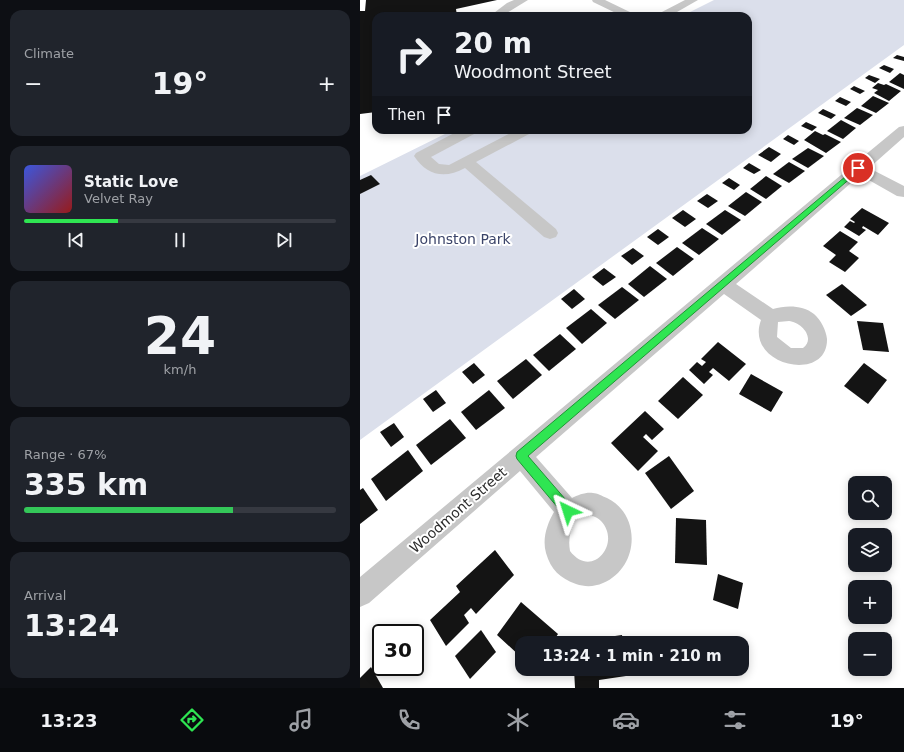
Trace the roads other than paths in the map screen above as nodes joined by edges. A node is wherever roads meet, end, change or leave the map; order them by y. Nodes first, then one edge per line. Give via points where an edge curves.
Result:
1 (523, 0) edge
2 (597, 0) edge
3 (694, 0) edge
4 (501, 12) edge
5 (622, 12) edge
6 (670, 12) edge
7 (904, 130) edge
8 (463, 134) edge
9 (519, 134) edge
10 (467, 162) junction
11 (858, 168) junction
12 (903, 196) edge
13 (550, 233) dead end
14 (723, 284) junction
15 (771, 317) dead end
16 (521, 456) junction
17 (568, 511) dead end
18 (360, 594) edge

1 - 4 street
2 - 5 street
3 - 6 street
7 - 11 street, Woodmont Street
8 - 10 street via 421,156 435,169 451,170
9 - 10 street
10 - 13 street
11 - 12 street
11 - 14 street, Woodmont Street
14 - 15 street
14 - 16 street, Woodmont Street
16 - 17 street
16 - 18 street, Woodmont Street

